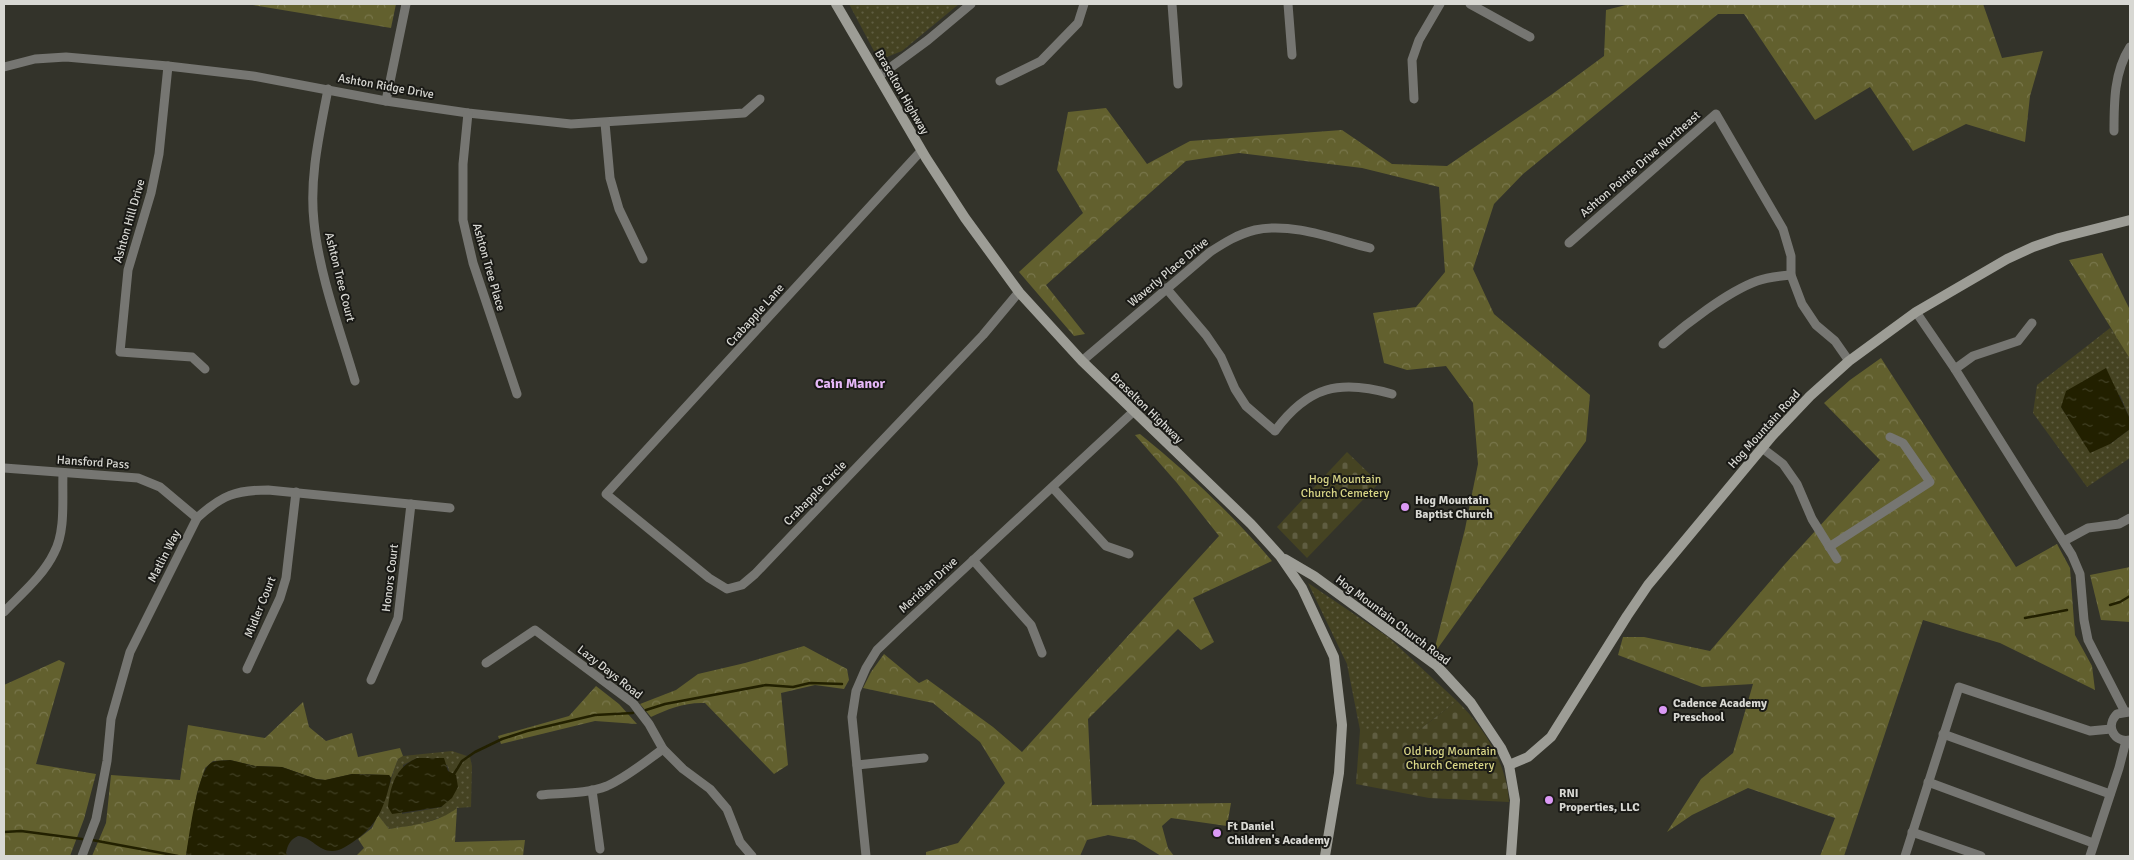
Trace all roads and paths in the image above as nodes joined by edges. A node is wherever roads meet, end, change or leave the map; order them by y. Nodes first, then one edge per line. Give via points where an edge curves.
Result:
1 (406, 4) edge
2 (836, 4) edge
3 (971, 4) edge
4 (1084, 4) edge
5 (1172, 4) edge
6 (1288, 4) edge
7 (1440, 4) edge
8 (1470, 4) edge
9 (1530, 37) dead end
10 (2130, 47) edge
11 (1292, 55) dead end
12 (168, 66) junction
13 (4, 67) edge
14 (879, 76) junction
15 (1000, 81) dead end
16 (1178, 84) dead end
17 (328, 89) junction
18 (760, 99) dead end
19 (1414, 99) dead end
20 (386, 101) junction
21 (468, 113) junction
22 (604, 123) junction
23 (2114, 131) dead end
24 (922, 151) junction
25 (2130, 220) edge
26 (1569, 243) dead end
27 (1370, 248) dead end
28 (643, 259) dead end
29 (1791, 275) junction
30 (1166, 288) junction
31 (1019, 292) junction
32 (1916, 312) junction
33 (2032, 323) dead end
34 (1663, 344) dead end
35 (1082, 361) junction
36 (1848, 361) junction
37 (205, 369) dead end
38 (1955, 369) junction
39 (355, 381) dead end
40 (517, 394) dead end
41 (1392, 394) dead end
42 (1133, 412) junction
43 (1890, 437) dead end
44 (1762, 448) junction
45 (4, 468) edge
46 (63, 473) junction
47 (1053, 488) junction
48 (296, 492) junction
49 (606, 494) joint
50 (411, 504) junction
51 (450, 508) dead end
52 (197, 518) junction
53 (2130, 518) edge
54 (2064, 540) junction
55 (1829, 547) junction
56 (1129, 554) dead end
57 (1280, 556) junction
58 (1837, 559) dead end
59 (973, 560) junction
60 (4, 612) edge
61 (1042, 653) dead end
62 (486, 663) dead end
63 (246, 669) dead end
64 (372, 680) dead end
65 (2127, 712) edge
66 (2111, 729) junction
67 (1944, 734) junction
68 (2128, 740) edge
69 (663, 749) junction
70 (924, 758) dead end
71 (857, 765) junction
72 (1509, 766) junction
73 (1928, 782) junction
74 (592, 790) junction
75 (2110, 794) junction
76 (541, 795) dead end
77 (1912, 832) junction
78 (2093, 843) junction
79 (600, 849) dead end
80 (82, 856) edge
81 (752, 856) edge
82 (866, 856) edge
83 (1325, 856) edge
84 (1511, 856) edge
85 (1905, 856) edge
86 (1982, 856) edge
87 (2090, 856) edge

1 - 20 street
2 - 14 street, Braselton Highway
3 - 14 street
4 - 15 street via 1078,23 1041,60
5 - 16 street
6 - 11 street
7 - 19 street via 1419,40 1412,60
8 - 9 street
10 - 23 street via 2121,64 2114,94
12 - 13 street, Ashton Ridge Drive via 66,57 35,59
12 - 17 street, Ashton Ridge Drive
12 - 37 street, Ashton Hill Drive via 160,154 128,270 120,352 192,357
14 - 24 street, Braselton Highway
17 - 20 street, Ashton Ridge Drive
17 - 39 street, Ashton Tree Court via 315,165 314,220 318,251
18 - 22 street, Ashton Ridge Drive via 744,113
20 - 21 street, Ashton Ridge Drive
21 - 22 street, Ashton Ridge Drive via 570,124
21 - 40 street, Ashton Tree Place via 463,164 463,220 473,263
22 - 28 street via 610,178 619,209
24 - 31 street, Braselton Highway via 965,218
24 - 49 street, Crabapple Lane
25 - 32 street, Hog Mountain Road via 2033,247
26 - 29 street, Ashton Pointe Drive Northeast via 1716,114 1784,229 1791,256
27 - 30 street, Waverly Place Drive via 1281,228 1255,230 1231,238
29 - 34 street via 1745,286
29 - 36 street, Ashton Pointe Drive Northeast via 1802,304
30 - 35 street, Waverly Place Drive
30 - 41 street via 1221,357 1246,406 1275,431 1296,406 1329,389 1368,387
31 - 35 street, Braselton Highway
31 - 49 street, Crabapple Circle via 983,335 742,585 726,589 708,578
32 - 36 street, Hog Mountain Road
32 - 38 street
33 - 38 street via 2018,341 1973,356
35 - 42 street, Braselton Highway
36 - 44 street, Hog Mountain Road
38 - 54 street
42 - 47 street, Meridian Drive
42 - 57 street, Braselton Highway via 1251,524
43 - 55 street via 1904,443 1930,482
44 - 55 street via 1783,464 1797,484
44 - 72 street, Hog Mountain Road via 1648,585 1550,737 1528,757
45 - 46 street, Hansford Pass
46 - 52 street, Hansford Pass via 138,478 160,487
46 - 60 street via 61,528 55,552 44,570
47 - 56 street via 1106,546
47 - 59 street, Meridian Drive
48 - 50 street, Matlin Way
48 - 52 street, Matlin Way via 242,490 213,503
48 - 63 street, Midler Court via 286,578 280,598
50 - 51 street, Matlin Way
50 - 64 street, Honors Court via 398,618
52 - 80 street, Matlin Way via 130,652 111,719 96,819
53 - 54 street via 2119,524 2088,528
54 - 65 street via 2080,574 2088,640
55 - 58 street
57 - 72 street, Hog Mountain Church Road via 1314,576 1436,666 1471,703
57 - 83 street, Braselton Highway via 1302,588 1334,657 1342,726 1339,773
59 - 61 street via 1031,624
59 - 71 street, Meridian Drive via 877,650 866,668 856,691 852,717
62 - 69 street, Lazy Days Road via 535,630 633,703
65 - 66 street via 2113,718
66 - 67 street via 2090,731 1959,687
66 - 68 street via 2114,736
67 - 73 street
67 - 75 street
68 - 75 street
69 - 74 street via 619,780
69 - 81 street, Lazy Days Road via 710,789 727,809 740,842
70 - 71 street
71 - 82 street
72 - 84 street, Hog Mountain Church Road via 1515,807
73 - 77 street
73 - 78 street
74 - 76 street
74 - 79 street
75 - 78 street
77 - 85 street
77 - 86 street
78 - 87 street

